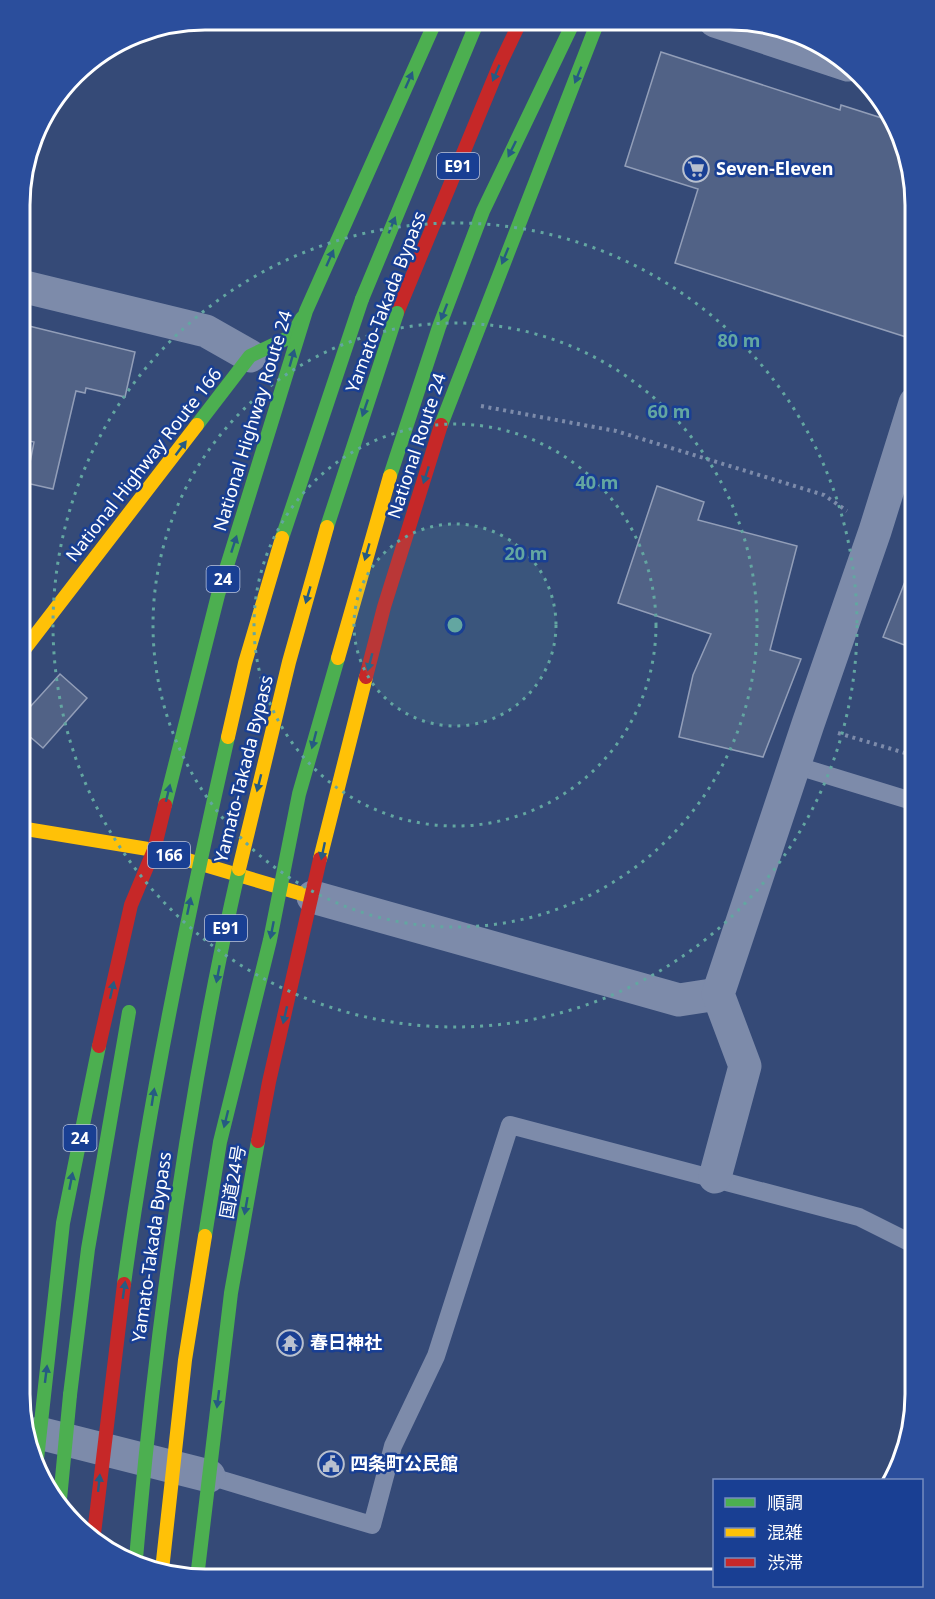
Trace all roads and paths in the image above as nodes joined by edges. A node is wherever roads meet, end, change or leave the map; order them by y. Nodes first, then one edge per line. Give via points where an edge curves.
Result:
1 (432, 30) edge
2 (474, 30) edge
3 (516, 30) edge
4 (570, 30) edge
5 (594, 30) edge
6 (745, 31) edge
7 (822, 55) edge
8 (30, 288) edge
9 (306, 311) junction
10 (250, 356) junction
11 (449, 399) junction
12 (905, 435) edge
13 (875, 531) junction
14 (30, 642) edge
15 (808, 724) junction
16 (905, 753) edge
17 (794, 765) junction
18 (905, 799) edge
19 (30, 830) edge
20 (154, 850) junction
21 (313, 897) junction
22 (149, 901) dead end
23 (132, 993) dead end
24 (718, 994) junction
25 (715, 1177) junction
26 (905, 1240) edge
27 (33, 1426) edge
28 (34, 1430) edge
29 (209, 1476) junction
30 (61, 1493) edge
31 (94, 1530) edge
32 (136, 1555) edge
33 (163, 1564) edge
34 (198, 1569) edge

9 -> 1 highway, National Highway Route 24 / 24
31 -> 2 highway, Yamato-Takada Bypass / E91, bridge via 122,1302 170,998 249,647 308,450 362,298
3 -> 32 highway, Yamato-Takada Bypass / E91, bridge via 397,313 347,461 289,660 234,890 187,1130 147,1425
4 -> 33 highway, bridge via 501,170 441,320 390,476 299,794 270,940 220,1142 184,1360
5 -> 11 highway, National Route 24
6 - 7 street
8 - 10 street via 206,331
9 - 10 highway, National Highway Route 166 via 292,336
20 -> 9 highway, National Highway Route 24 / 24 via 218,595
14 -> 10 highway, National Highway Route 166
11 - 13 path via 616,431 824,495
11 -> 21 highway, National Route 24 via 384,607 334,798
12 - 13 street
13 - 15 street
15 - 16 path
15 - 17 street
17 - 18 lane
17 - 24 street
19 - 20 highway, 166
20 - 21 highway, 166
20 - 22 highway
27 -> 20 highway, 24 via 63,1223 92,1074 132,905
21 - 24 street via 679,1000
21 -> 29 highway, 国道24号 via 269,1082 233,1281
23 - 30 highway, bridge via 88,1249
24 - 25 street via 745,1066
25 - 26 lane via 859,1216
25 - 29 lane via 510,1125 436,1356 393,1446 372,1525
28 - 29 street
29 - 34 highway, 国道24号

